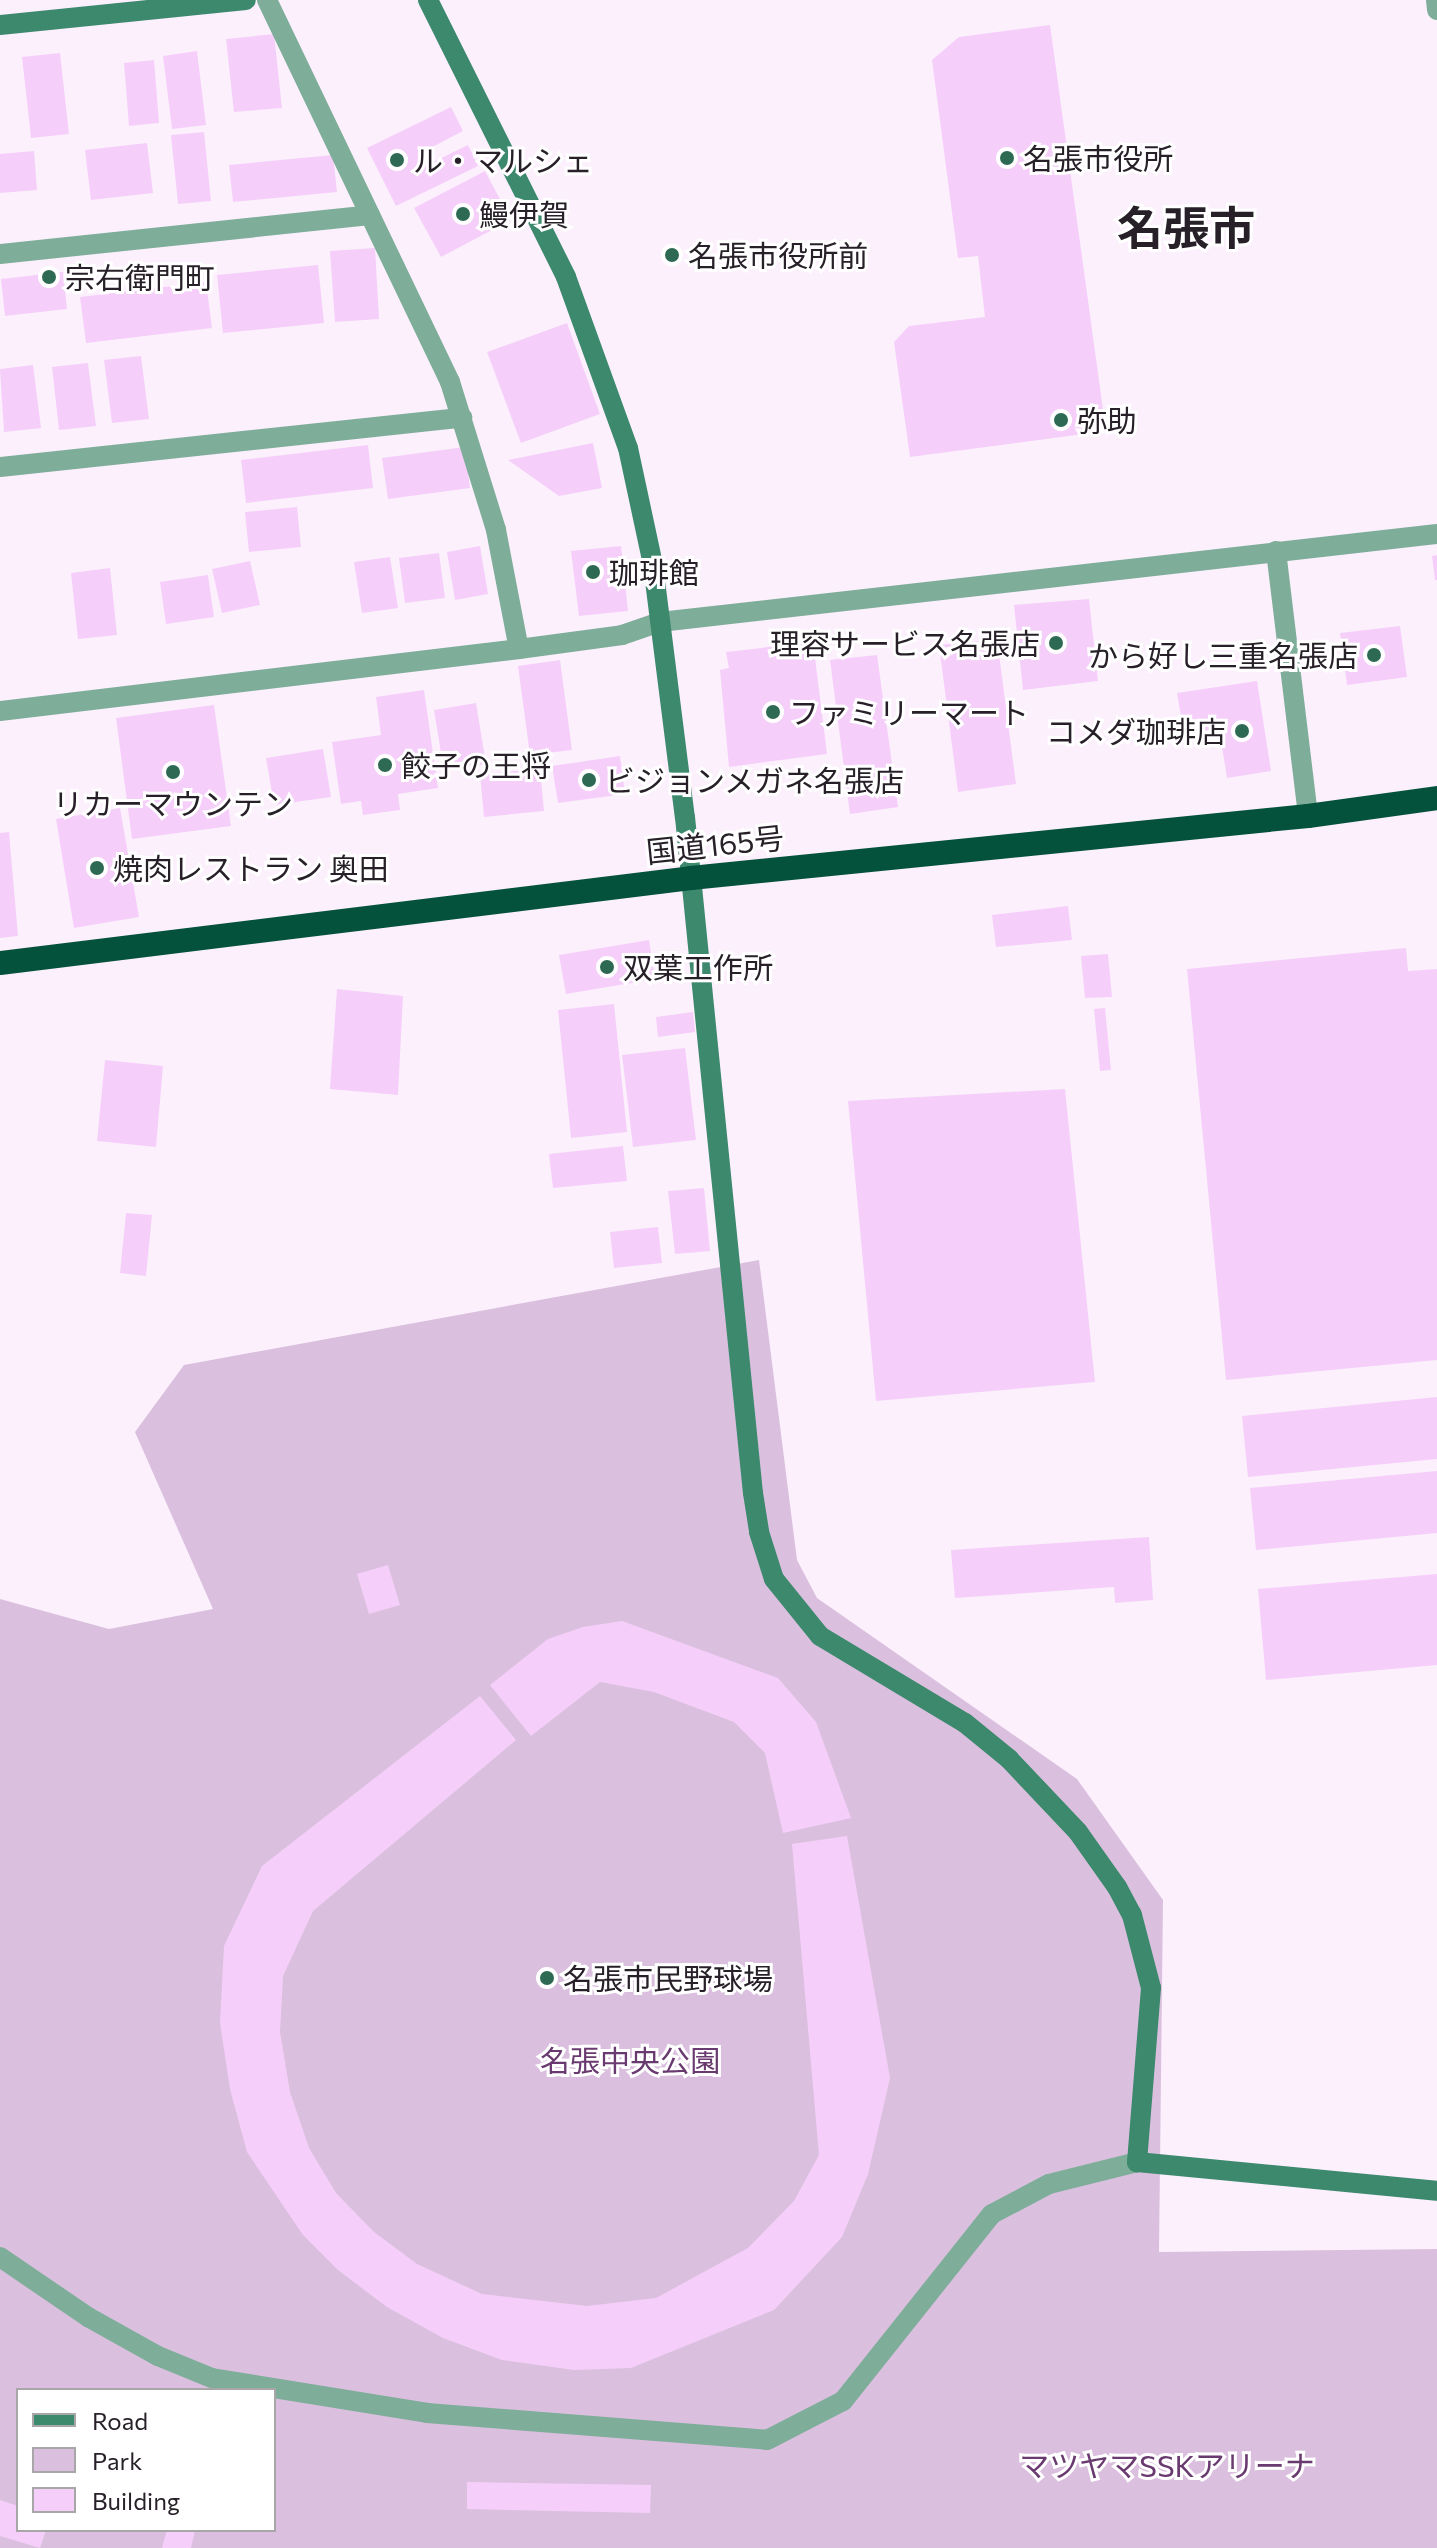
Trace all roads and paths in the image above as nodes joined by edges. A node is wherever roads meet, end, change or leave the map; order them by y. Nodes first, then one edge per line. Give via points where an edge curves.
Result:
1 (246, 0) edge
2 (267, 0) edge
3 (428, 0) edge
4 (1436, 0) edge
5 (1437, 10) edge
6 (0, 25) edge
7 (370, 215) junction
8 (0, 254) edge
9 (462, 418) junction
10 (0, 467) edge
11 (1437, 534) edge
12 (1276, 551) junction
13 (660, 622) junction
14 (519, 649) junction
15 (0, 711) edge
16 (1437, 798) edge
17 (1308, 816) junction
18 (691, 878) junction
19 (0, 963) edge
20 (1137, 2162) junction
21 (1437, 2191) edge
22 (0, 2257) edge
23 (273, 2388) edge
24 (276, 2388) edge

1 - 6 street
2 - 7 street
3 - 13 street via 535,210 605,379 628,448
4 - 5 street
7 - 8 street
7 - 9 street
9 - 10 street
9 - 14 street via 496,530
11 - 12 street
12 - 13 street
12 - 17 street
13 - 14 street via 622,635
13 - 18 street
14 - 15 street
16 - 17 highway, 国道165号
17 - 18 highway, 国道165号
18 - 19 highway, 国道165号
18 - 20 street via 753,1493 765,1555 774,1579 820,1636 965,1723 1009,1759 1078,1832 1117,1887 1132,1915 1151,1988
20 - 21 street
20 - 24 street via 1049,2184 992,2214 843,2401 767,2440 427,2413
22 - 23 street via 88,2317 158,2356 212,2378

